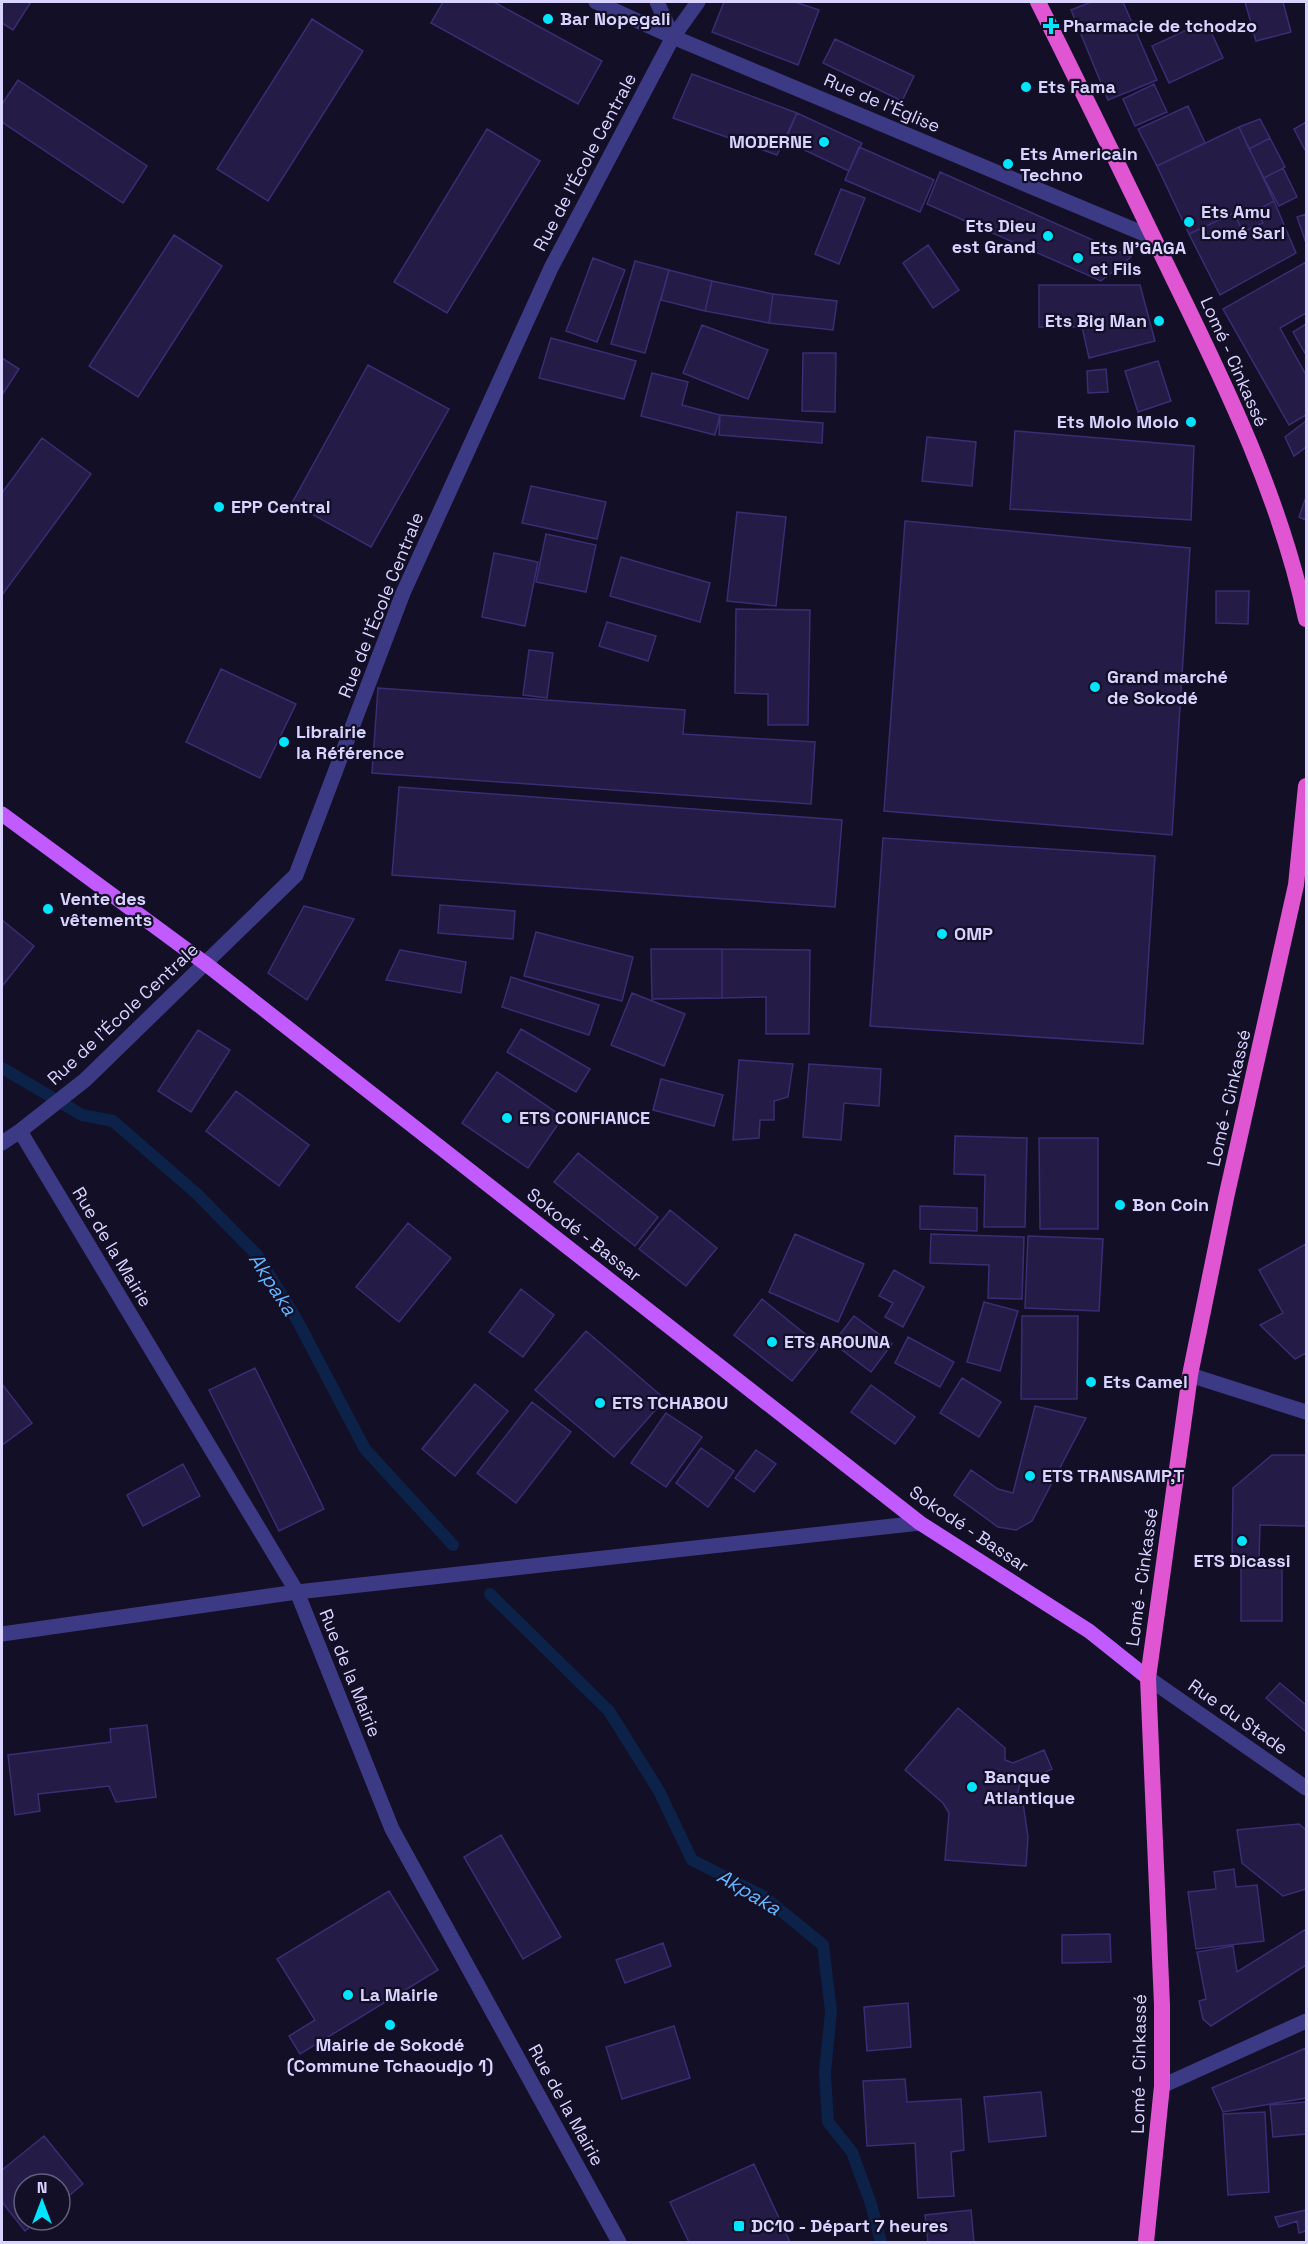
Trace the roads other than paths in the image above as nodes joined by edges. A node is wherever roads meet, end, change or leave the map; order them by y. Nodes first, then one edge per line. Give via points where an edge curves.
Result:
1 (596, 2) edge
2 (657, 2) edge
3 (698, 2) edge
4 (1038, 2) edge
5 (673, 37) junction
6 (1154, 238) junction
7 (1306, 619) edge
8 (1306, 786) edge
9 (2, 814) edge
10 (1301, 886) edge
11 (206, 964) junction
12 (20, 1131) junction
13 (2, 1143) edge
14 (1190, 1375) junction
15 (1306, 1412) edge
16 (920, 1523) junction
17 (297, 1592) junction
18 (2, 1634) edge
19 (1148, 1678) junction
20 (1306, 1788) edge
21 (1306, 2021) edge
22 (1162, 2086) junction
23 (619, 2242) edge
24 (1146, 2242) edge

1 - 5 street, Rue de l'Église
2 - 5 street
3 - 5 street, Rue de l'École Centrale
4 - 6 highway, Lomé - Cinkassé
5 - 6 street, Rue de l'Église
5 - 11 street, Rue de l'École Centrale via 551,268 403,593 296,875
6 - 7 highway, Lomé - Cinkassé via 1223,380 1264,480 1286,540
8 - 10 highway, Lomé - Cinkassé
9 - 11 main road, Sokodé - Bassar
10 - 14 highway, Lomé - Cinkassé
11 - 12 street, Rue de l'École Centrale via 85,1080
11 - 16 main road, Sokodé - Bassar
12 - 13 street, Rue de l'École Centrale
12 - 17 street, Rue de la Mairie
14 - 15 street
14 - 19 highway, Lomé - Cinkassé
16 - 17 street
16 - 19 main road, Sokodé - Bassar via 1089,1631
17 - 18 street
17 - 23 street, Rue de la Mairie via 392,1829
19 - 20 street, Rue du Stade
19 - 22 highway, Lomé - Cinkassé
21 - 22 street
22 - 24 highway, Lomé - Cinkassé

